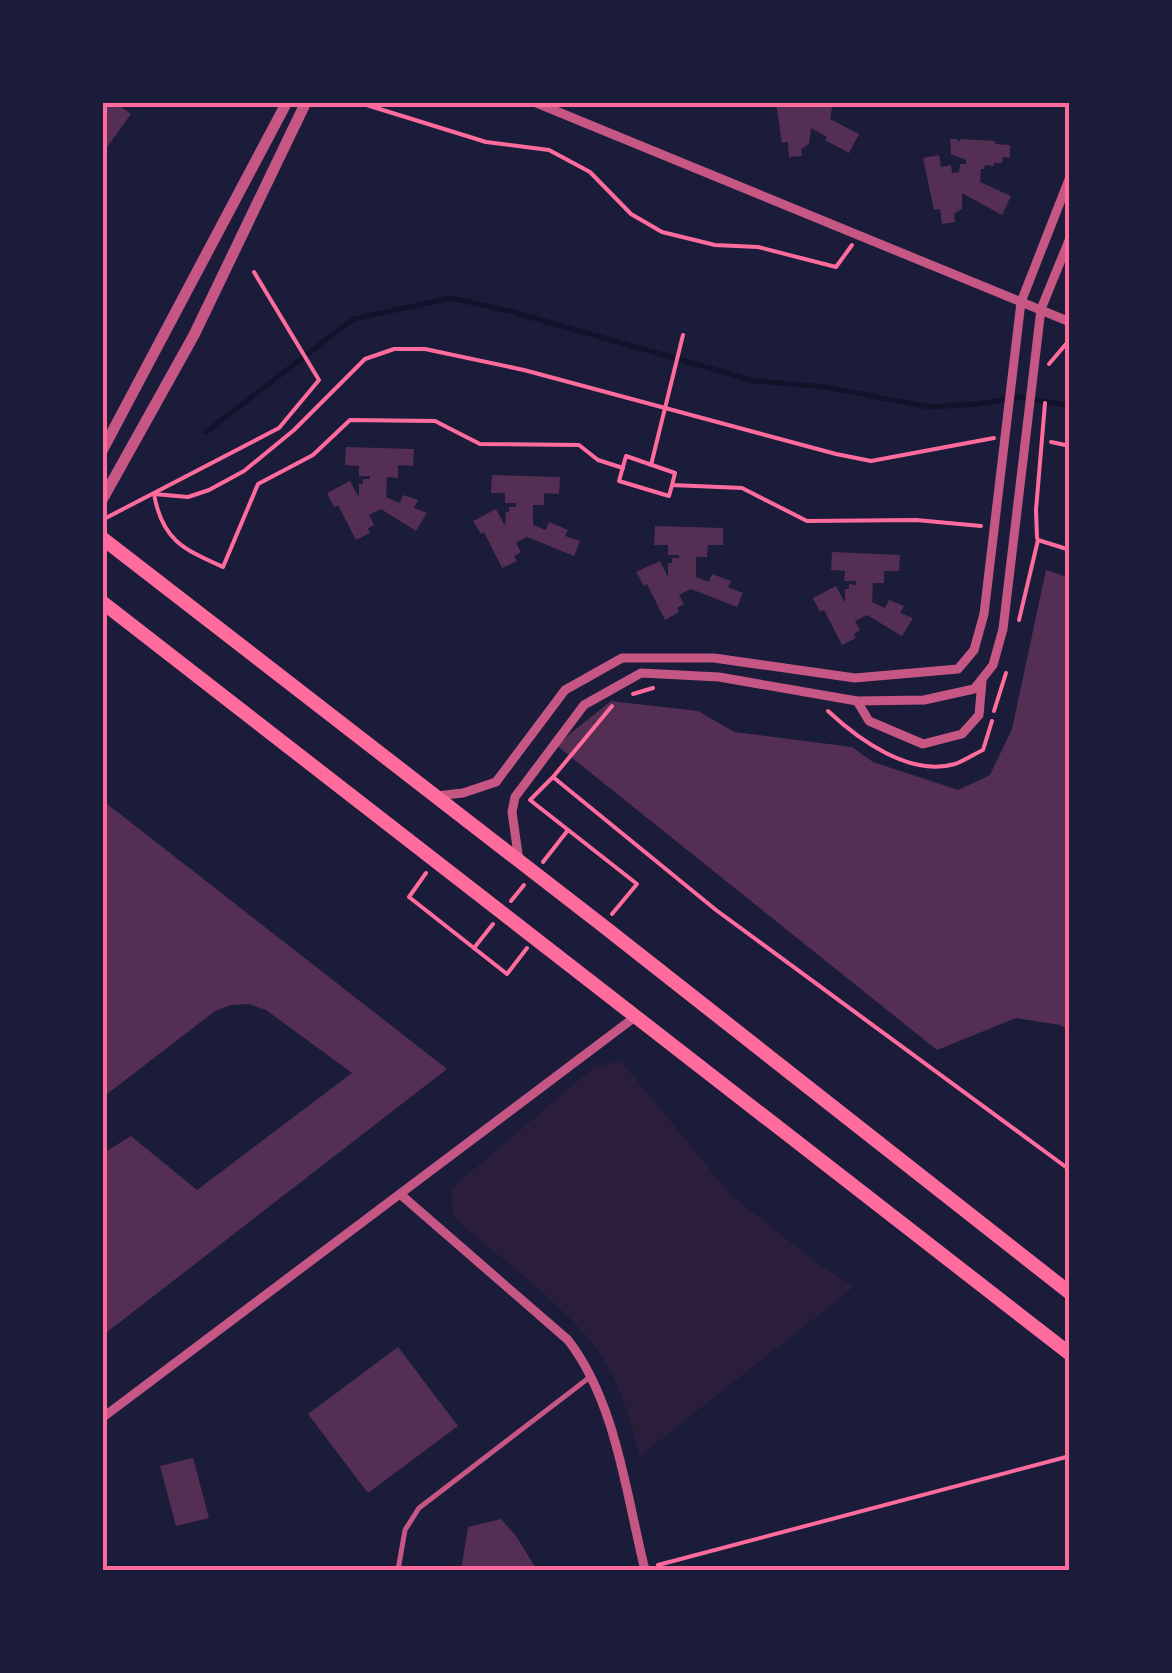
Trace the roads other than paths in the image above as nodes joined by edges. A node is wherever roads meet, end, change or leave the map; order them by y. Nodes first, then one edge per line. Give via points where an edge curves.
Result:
1 (287, 102) edge
2 (306, 102) edge
3 (534, 102) edge
4 (1070, 177) edge
5 (1070, 238) edge
6 (1021, 302) junction
7 (1041, 309) junction
8 (1070, 322) edge
9 (102, 451) edge
10 (102, 500) edge
11 (102, 538) edge
12 (102, 602) edge
13 (982, 679) junction
14 (857, 701) junction
15 (436, 796) junction
16 (519, 860) junction
17 (635, 1017) junction
18 (400, 1194) junction
19 (1070, 1293) edge
20 (1070, 1354) edge
21 (592, 1375) junction
22 (102, 1418) edge
23 (398, 1570) edge
24 (644, 1570) edge

1 - 9 street
2 - 10 street via 194,335
3 - 6 street
4 - 6 street
5 - 7 street
6 - 7 street
6 - 15 street via 984,614 974,650 958,670 855,678 714,658 622,658 565,690 496,782
7 - 8 street
7 - 13 street via 1003,628
11 - 15 main road
12 - 17 main road
13 - 14 street via 974,689 924,700
13 - 14 street via 979,715 962,734 922,744 869,721
14 - 16 street via 720,677 641,673 584,705 515,797
15 - 16 main road
16 - 19 main road
17 - 18 street
17 - 20 main road
18 - 21 street via 568,1340
18 - 22 street
21 - 23 lane via 419,1508 405,1530
21 - 24 street

